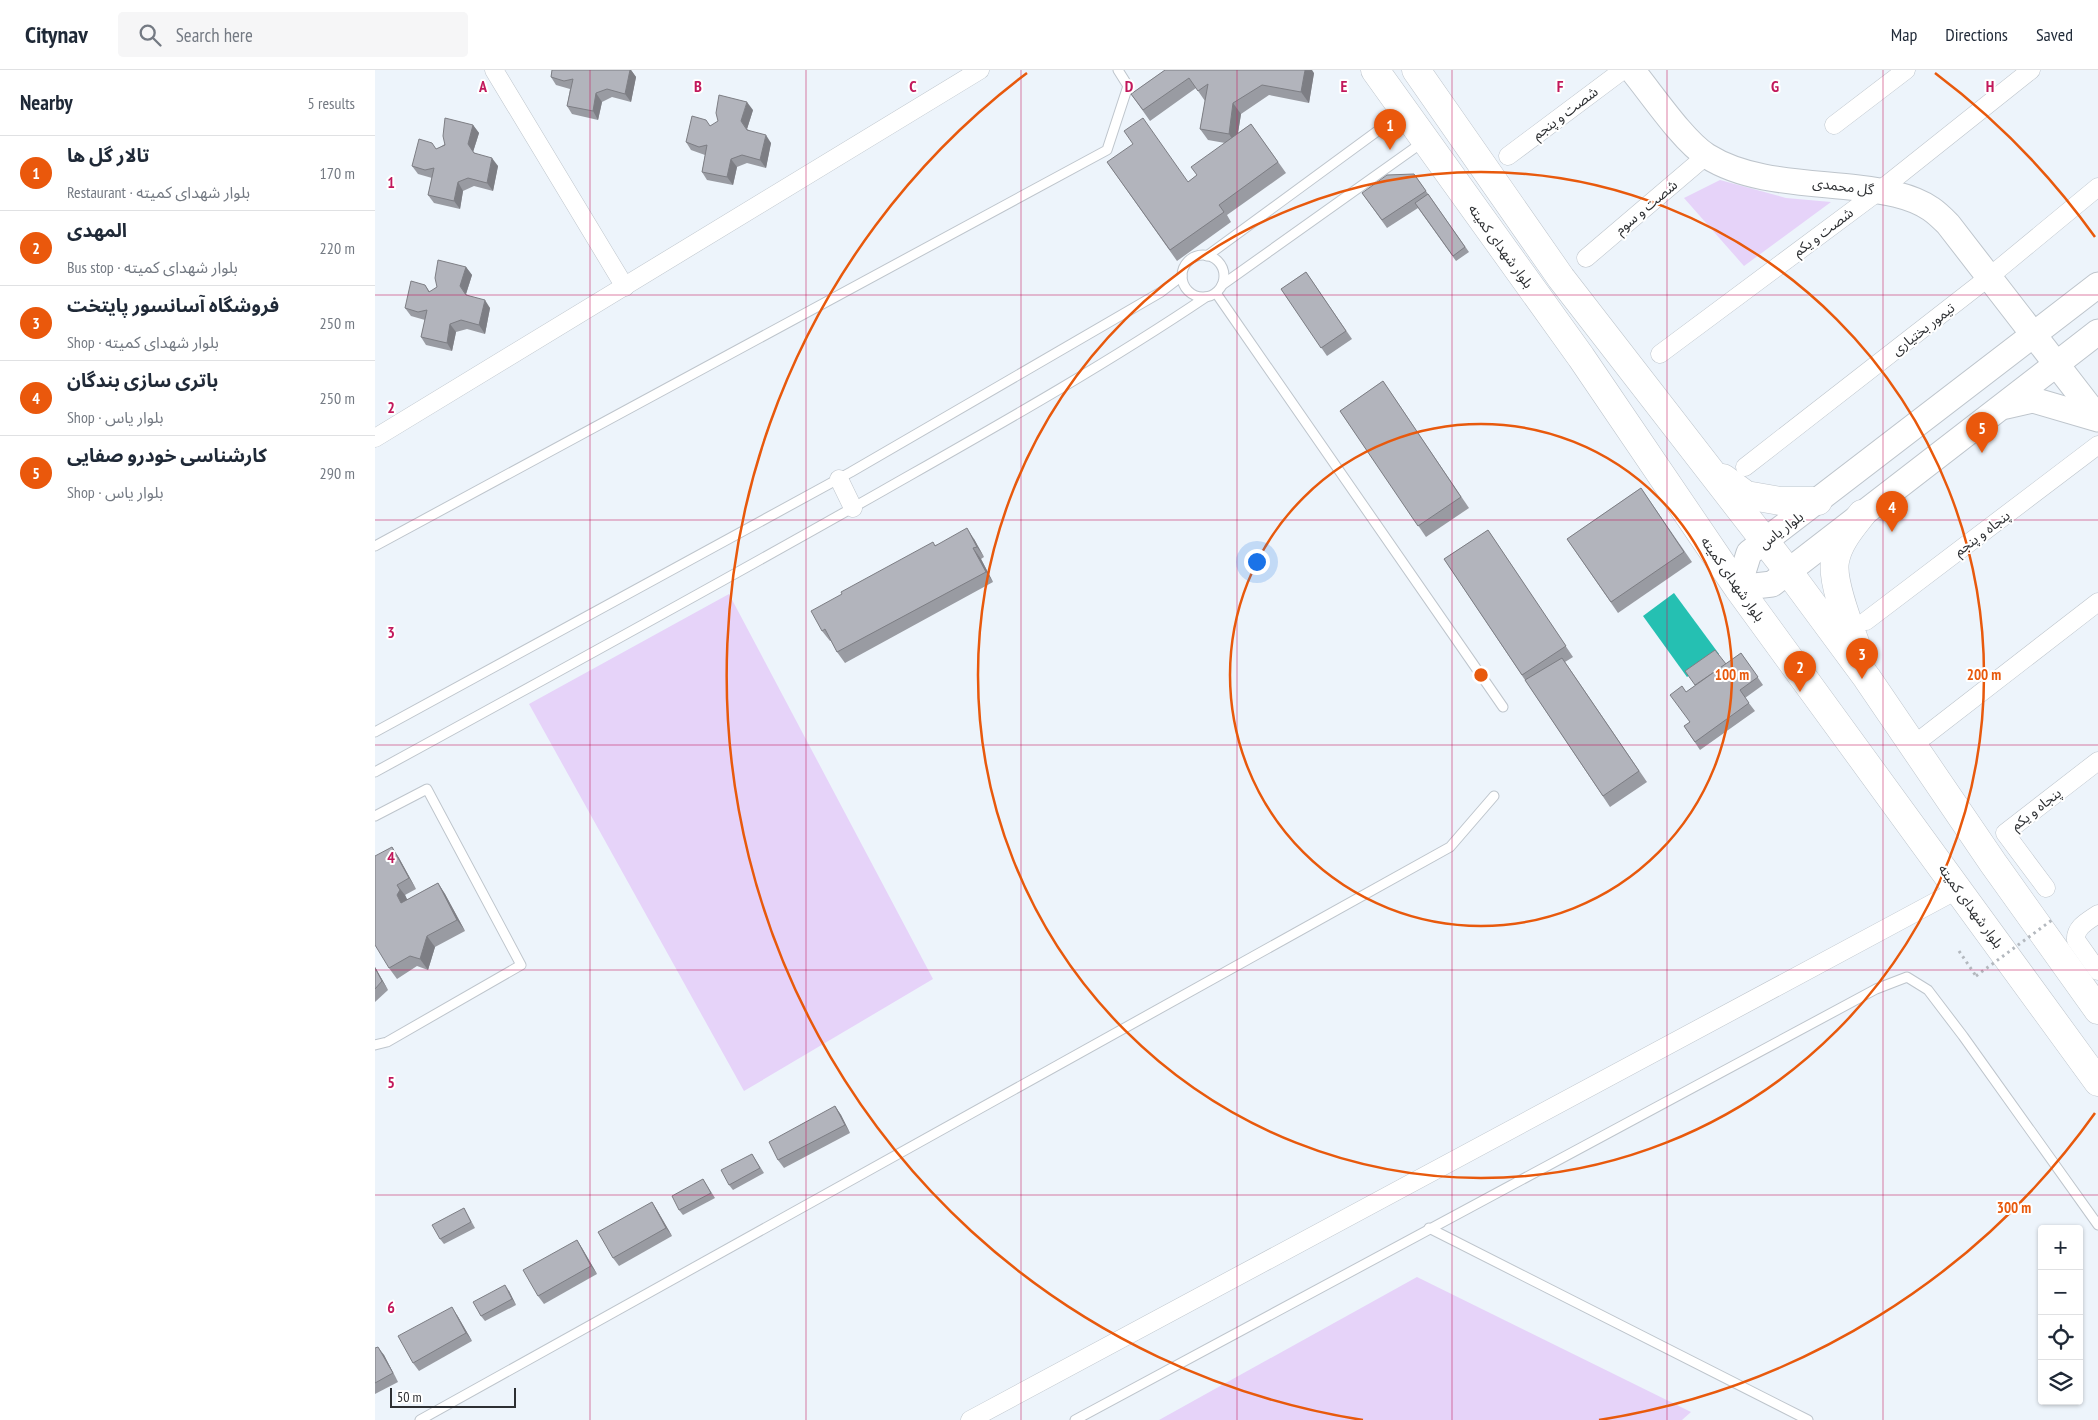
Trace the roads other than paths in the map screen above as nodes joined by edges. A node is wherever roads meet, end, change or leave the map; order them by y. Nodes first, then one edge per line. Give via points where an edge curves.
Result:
1 (494, 70) edge
2 (980, 70) edge
3 (1117, 70) edge
4 (1375, 70) edge
5 (1416, 70) edge
6 (1623, 70) edge
7 (1631, 70) edge
8 (1906, 70) edge
9 (2031, 70) edge
10 (1404, 111) junction
11 (1833, 125) dead end
12 (1426, 141) junction
13 (1707, 155) junction
14 (1508, 156) dead end
15 (2098, 187) edge
16 (1879, 191) junction
17 (1207, 256) junction
18 (1586, 258) dead end
19 (1182, 276) junction
20 (1989, 277) junction
21 (2098, 285) edge
22 (625, 287) junction
23 (1219, 289) junction
24 (1206, 297) junction
25 (2098, 332) edge
26 (2035, 334) junction
27 (1660, 354) dead end
28 (2057, 364) junction
29 (2001, 407) junction
30 (2098, 419) edge
31 (375, 438) edge
32 (2098, 444) edge
33 (1745, 467) dead end
34 (1709, 468) junction
35 (839, 479) junction
36 (1819, 501) junction
37 (853, 508) junction
38 (1862, 514) junction
39 (1772, 536) junction
40 (375, 546) edge
41 (1795, 566) junction
42 (1738, 588) junction
43 (2098, 602) edge
44 (1866, 621) dead end
45 (1867, 678) junction
46 (1503, 707) dead end
47 (375, 732) edge
48 (1925, 736) dead end
49 (2098, 760) edge
50 (375, 772) edge
51 (1494, 796) dead end
52 (375, 816) edge
53 (2046, 888) dead end
54 (1959, 889) junction
55 (2098, 914) edge
56 (2098, 971) edge
57 (2098, 1010) edge
58 (375, 1045) edge
59 (2098, 1082) edge
60 (2098, 1225) edge
61 (1429, 1228) junction
62 (420, 1420) edge
63 (970, 1420) edge
64 (1075, 1420) edge
65 (1808, 1420) edge

1 - 22 street
2 - 22 street
3 - 40 lane via 1128,86 1107,150
4 - 10 main road, بلوار شهدای کمیته
5 - 34 main road via 1561,278
6 - 14 street, شصت و پنجم
7 - 13 main road, گل محمدی via 1689,140
8 - 11 street
9 - 16 street, شصت و یکم
10 - 12 main road, بلوار شهدای کمیته
10 - 17 lane
12 - 23 lane
12 - 42 main road, بلوار شهدای کمیته via 1581,357
13 - 16 main road, گل محمدی via 1733,168 1763,176
13 - 18 street, شصت و سوم
15 - 20 street, تیمور بختیاری
16 - 20 main road, گل محمدی via 1931,208 1948,224
16 - 27 street, شصت و یکم
17 - 19 lane via 1193,258 1183,269
17 - 23 lane via 1221,267 1223,279
19 - 24 lane via 1186,290 1198,297
19 - 35 lane via 1161,292
20 - 26 main road, گل محمدی
20 - 33 street, تیمور بختیاری
21 - 26 main road, بلوار یاس
22 - 31 street
23 - 24 lane
23 - 46 lane
24 - 37 lane via 991,429
25 - 28 main road
26 - 28 main road, گل محمدی
26 - 36 main road, بلوار یاس
28 - 29 main road
28 - 30 main road, گل محمدی
29 - 30 main road via 2033,400
29 - 38 main road
32 - 44 street, پنجاه و پنجم
34 - 36 main road via 1747,495 1780,501
34 - 39 main road
35 - 37 street
35 - 47 lane
36 - 39 main road, بلوار یاس
37 - 50 lane
38 - 41 main road
38 - 45 main road via 1847,534 1835,562 1835,574
39 - 41 main road
39 - 42 main road, بلوار یاس via 1749,553
41 - 42 main road via 1772,584
41 - 45 main road
42 - 54 main road, بلوار شهدای کمیته
43 - 48 street
45 - 57 main road
49 - 53 street, پنجاه و یکم via 2005,833
51 - 62 lane via 1450,847
52 - 58 lane via 427,790 521,965 387,1042
54 - 59 main road, بلوار شهدای کمیته
54 - 63 street
55 - 56 street via 2078,929 2076,940
60 - 61 lane via 1928,990 1907,977 1876,989
61 - 64 lane
61 - 65 lane

